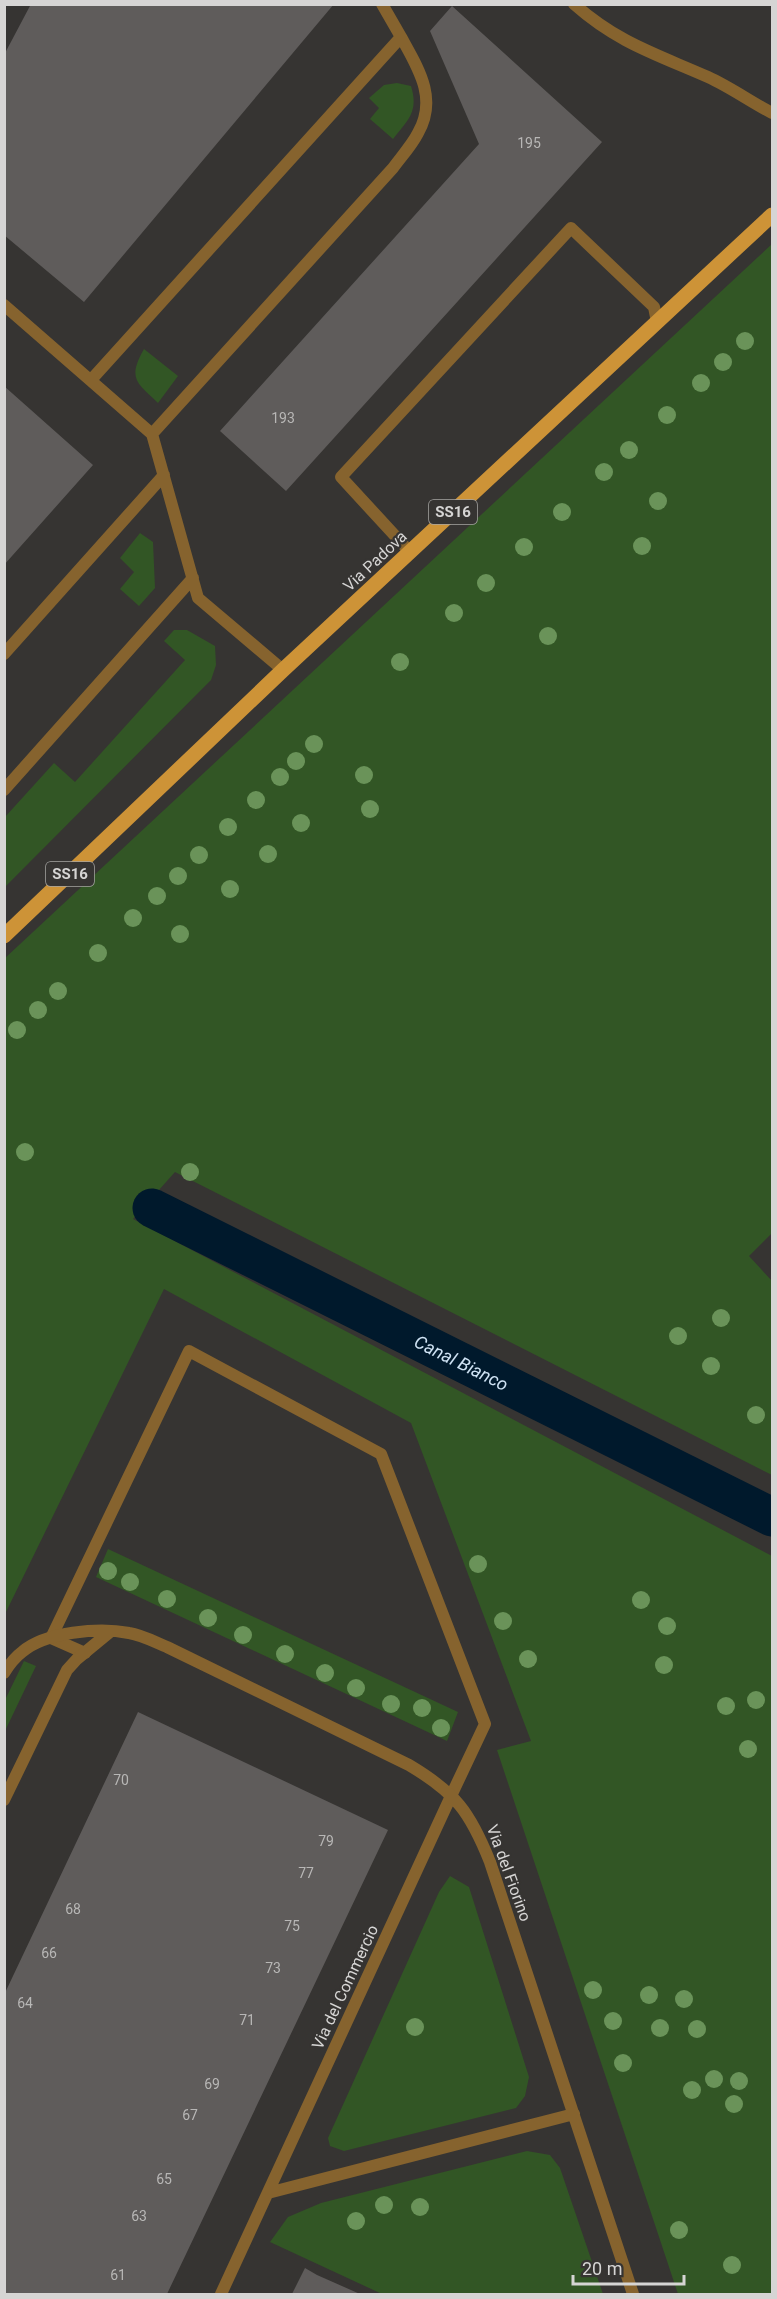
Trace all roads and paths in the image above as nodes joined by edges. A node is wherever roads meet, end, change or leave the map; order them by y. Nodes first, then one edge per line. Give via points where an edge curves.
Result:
1 (382, 4) edge
2 (574, 4) edge
3 (401, 37) junction
4 (772, 113) edge
5 (772, 215) edge
6 (4, 305) edge
7 (657, 322) junction
8 (91, 380) junction
9 (152, 434) junction
10 (164, 476) junction
11 (410, 552) junction
12 (192, 578) junction
13 (4, 654) edge
14 (283, 670) junction
15 (4, 790) edge
16 (4, 936) edge
17 (111, 1631) junction
18 (51, 1638) junction
19 (85, 1653) junction
20 (4, 1673) edge
21 (452, 1796) junction
22 (4, 1800) edge
23 (574, 2114) junction
24 (268, 2193) junction
25 (220, 2295) edge
26 (633, 2295) edge

1 - 3 street
2 - 4 street via 617,38 710,78
3 - 8 street
3 - 9 street via 420,71 428,104 419,133 393,168
5 - 7 main road, Via Padova / SS16
6 - 8 street
7 - 11 main road, Via Padova / SS16
7 - 11 street via 654,307 571,228 341,477
8 - 9 street
9 - 10 street
10 - 12 street
10 - 13 street
11 - 14 main road, Via Padova / SS16
12 - 14 street via 198,598
12 - 15 street
14 - 16 main road, Via Padova / SS16
17 - 18 street, Via del Fiorino
17 - 19 street
17 - 21 street, Via del Fiorino via 168,1647 409,1765
18 - 19 street
18 - 20 street, Via del Fiorino via 23,1650
18 - 21 street, Via del Commercio via 189,1352 381,1454 485,1724
19 - 22 street via 59,1685
21 - 23 street, Via del Fiorino via 471,1819 490,1862
21 - 24 street, Via del Commercio
23 - 24 street
23 - 26 street, Via del Fiorino
24 - 25 street, Via del Commercio

